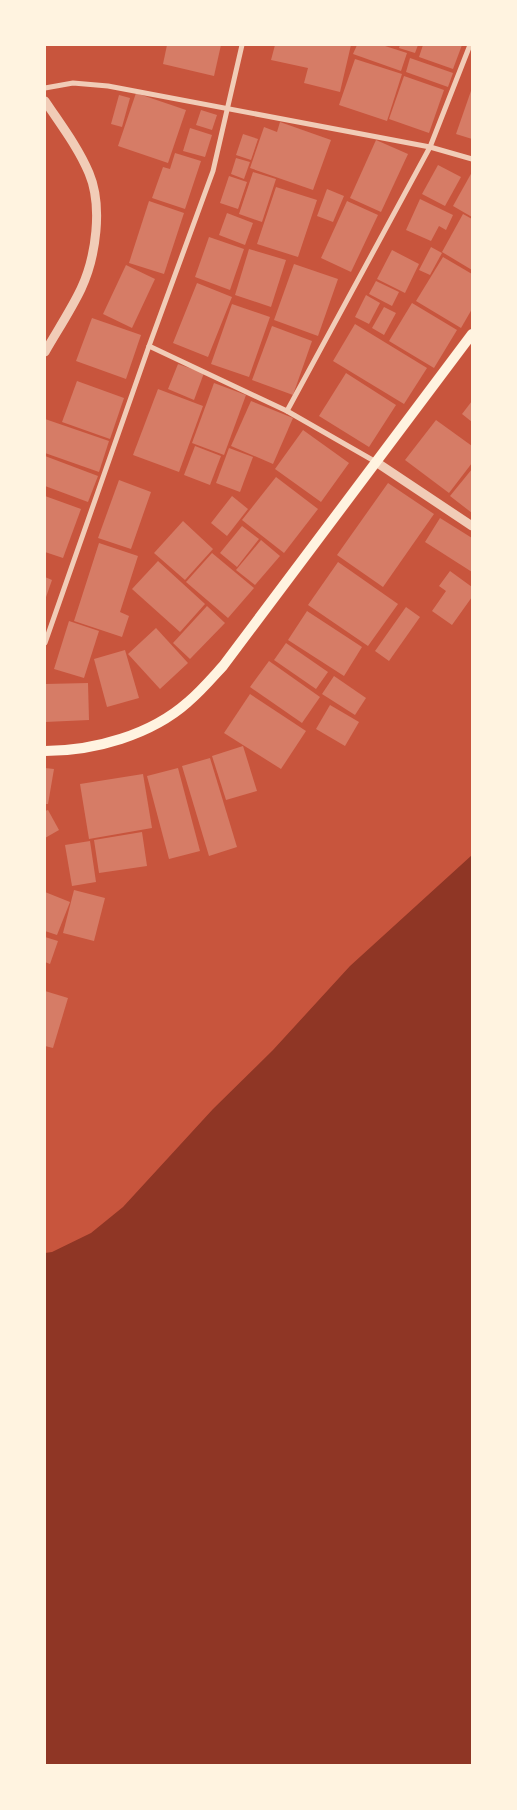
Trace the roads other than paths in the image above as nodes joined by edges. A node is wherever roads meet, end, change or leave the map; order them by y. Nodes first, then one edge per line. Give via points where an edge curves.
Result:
1 (242, 45) edge
2 (470, 45) edge
3 (45, 88) edge
4 (45, 101) edge
5 (228, 108) junction
6 (430, 148) junction
7 (472, 159) edge
8 (472, 334) edge
9 (149, 346) junction
10 (45, 352) edge
11 (287, 411) junction
12 (376, 462) junction
13 (472, 526) edge
14 (45, 643) edge
15 (45, 751) edge

1 - 5 street
2 - 6 street
3 - 5 street via 73,83 108,86
4 - 10 street via 77,148 90,175 96,204 96,230 82,288
5 - 6 street
5 - 9 street via 213,171
6 - 7 street
6 - 11 street
8 - 12 main road
9 - 11 street
9 - 14 street
11 - 12 street
12 - 13 street
12 - 15 main road via 223,666 188,703 151,727 101,745

